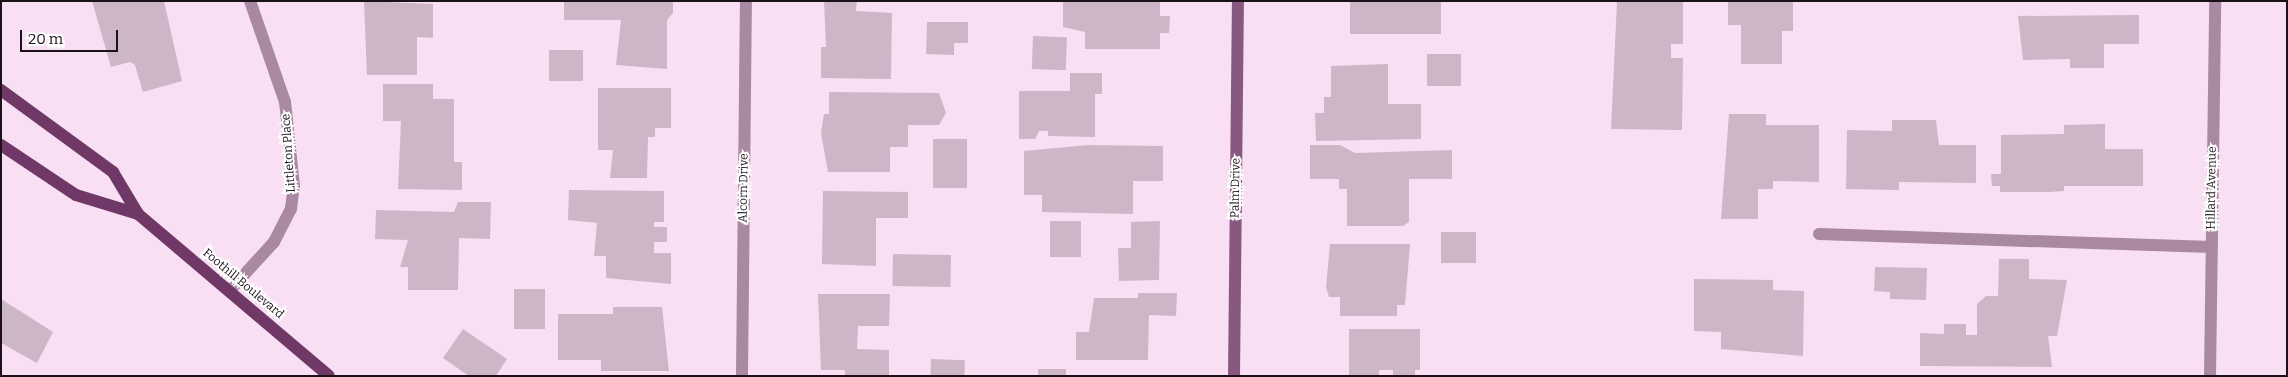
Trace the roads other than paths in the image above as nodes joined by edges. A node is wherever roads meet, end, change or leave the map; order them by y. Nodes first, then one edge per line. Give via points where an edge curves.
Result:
1 (250, 1) edge
2 (746, 1) edge
3 (1238, 1) edge
4 (2215, 1) edge
5 (1, 90) edge
6 (1, 145) edge
7 (138, 214) junction
8 (1819, 234) dead end
9 (2212, 247) junction
10 (230, 290) junction
11 (329, 376) edge
12 (742, 376) edge
13 (1234, 376) edge
14 (2210, 376) edge

1 - 10 street, Littleton Place via 285,102 294,186 291,209 274,242
2 - 12 street, Alcorn Drive
3 - 13 street, Palm Drive
4 - 9 street, Hillard Avenue
5 - 7 main road, Foothill Boulevard via 114,172
6 - 7 main road, Foothill Boulevard via 76,195
7 - 10 main road, Foothill Boulevard
8 - 9 street
9 - 14 street, Hillard Avenue
10 - 11 main road, Foothill Boulevard

